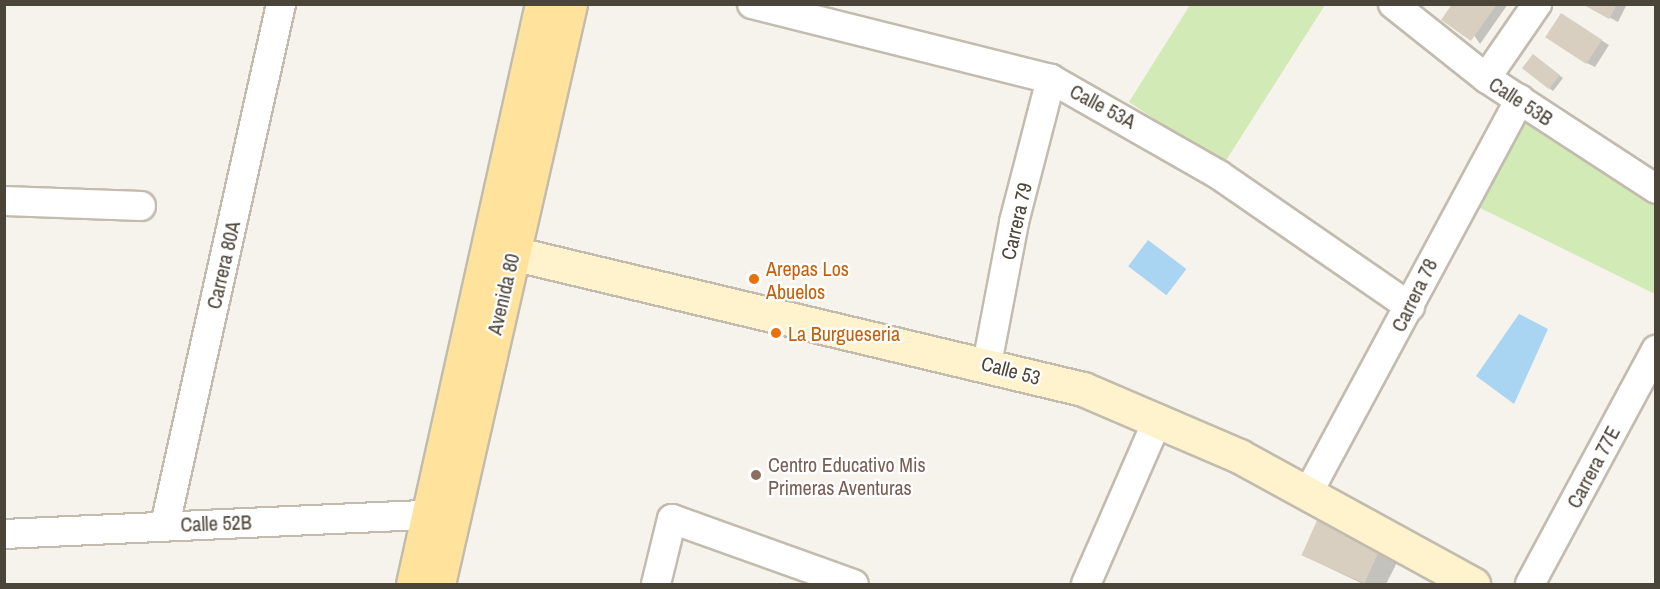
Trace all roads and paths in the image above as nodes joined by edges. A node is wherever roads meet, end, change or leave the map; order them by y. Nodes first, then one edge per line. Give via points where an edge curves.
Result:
1 (281, 4) edge
2 (542, 4) edge
3 (570, 4) edge
4 (752, 4) edge
5 (1394, 4) edge
6 (1537, 4) edge
7 (832, 14) edge
8 (1486, 78) junction
9 (1051, 79) junction
10 (1520, 99) junction
11 (1656, 189) edge
12 (4, 201) edge
13 (141, 206) dead end
14 (512, 254) junction
15 (1410, 307) junction
16 (1656, 350) edge
17 (987, 364) junction
18 (1158, 419) junction
19 (1309, 491) junction
20 (428, 515) junction
21 (165, 525) junction
22 (4, 534) edge
23 (413, 585) edge
24 (438, 585) edge
25 (656, 585) edge
26 (854, 585) edge
27 (1086, 585) edge
28 (1473, 585) edge
29 (1530, 585) edge

1 - 21 street, Carrera 80A
2 - 20 main road, Avenida 80
3 - 14 main road, Avenida 80
4 - 7 street, Calle 53A
5 - 8 street, Calle 53B
6 - 8 street
7 - 9 street, Calle 53A
8 - 10 street, Calle 53B
9 - 15 street, Calle 53A via 1220,175
9 - 17 street, Carrera 79 via 1014,222
10 - 11 street, Calle 53B
10 - 15 street, Carrera 78 via 1460,202
12 - 13 street
14 - 17 street, Calle 53
14 - 24 main road, Avenida 80
15 - 19 street, Carrera 78
16 - 29 street, Carrera 77E
17 - 18 street, Calle 53 via 1083,389
18 - 19 street, Calle 53
18 - 27 street
19 - 28 street, Calle 53
20 - 21 street, Calle 52B
20 - 23 main road, Avenida 80
21 - 22 street, Calle 52B
25 - 26 street via 672,519

